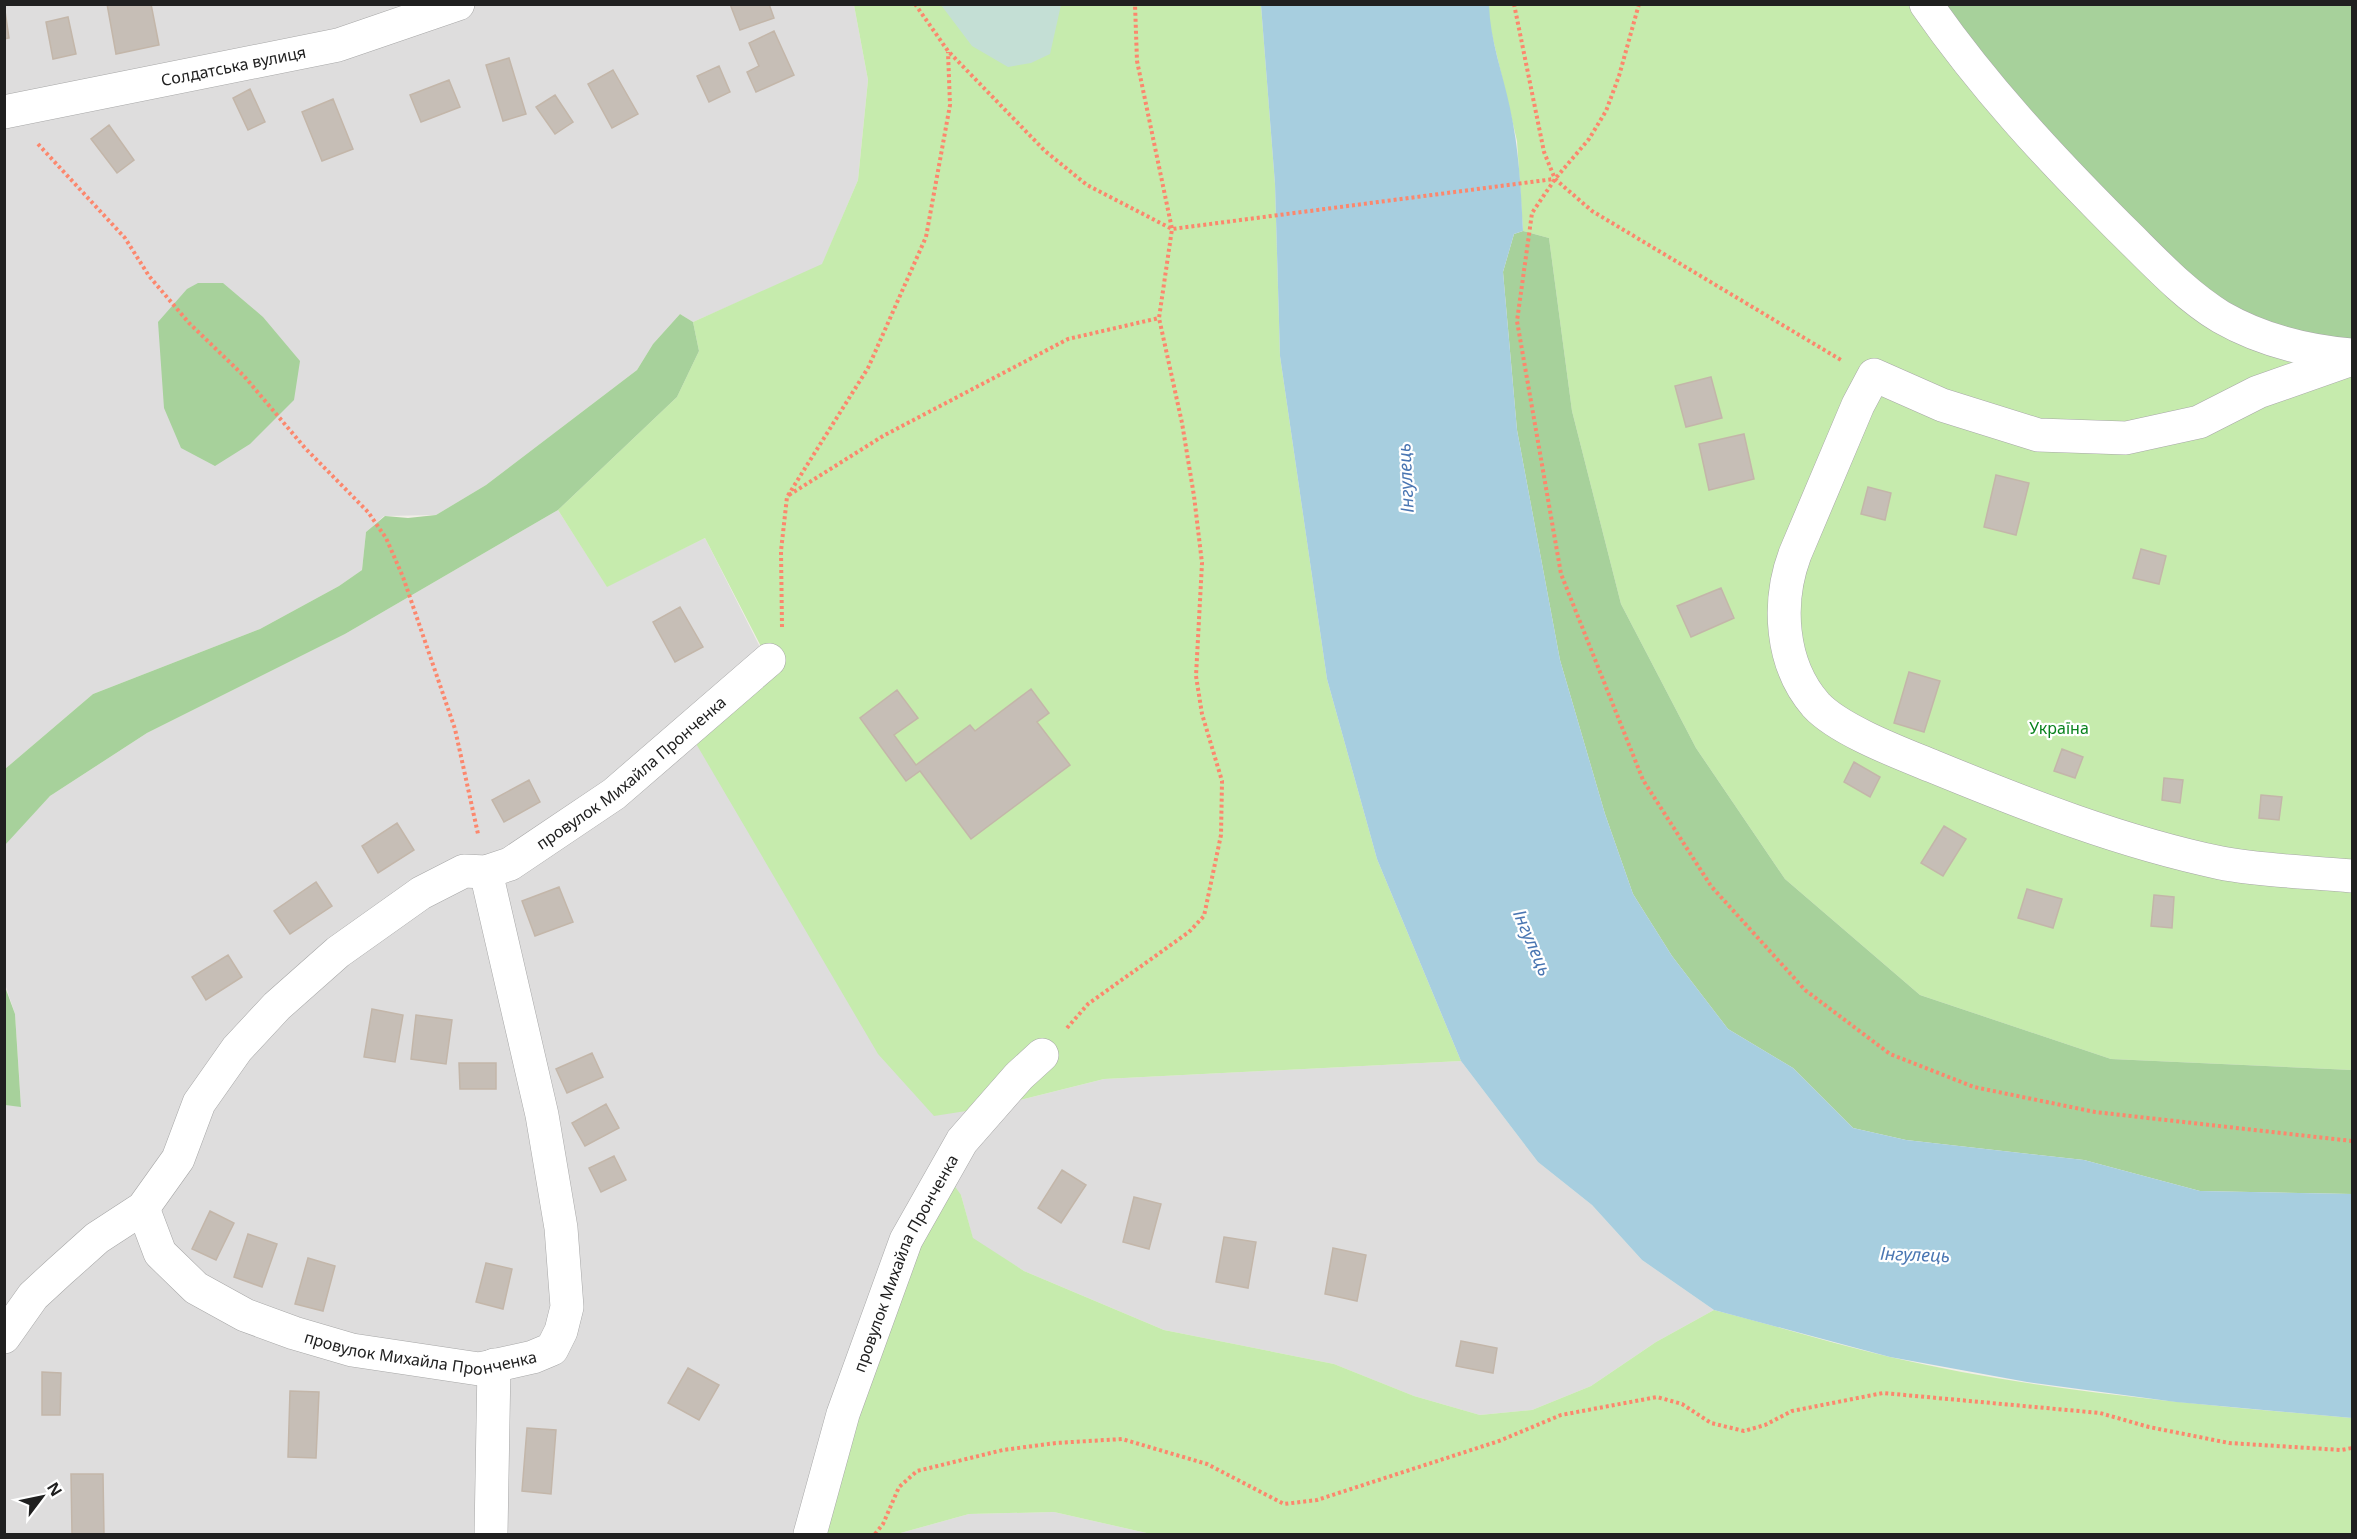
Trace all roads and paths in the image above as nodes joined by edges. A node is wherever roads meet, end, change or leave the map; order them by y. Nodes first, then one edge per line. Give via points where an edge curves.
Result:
1 (458, 4) edge
2 (915, 4) edge
3 (1135, 4) edge
4 (1514, 4) edge
5 (1639, 4) edge
6 (1926, 4) edge
7 (948, 51) junction
8 (7, 111) edge
9 (1555, 179) junction
10 (1172, 230) junction
11 (1159, 318) junction
12 (2352, 357) edge
13 (1874, 375) junction
14 (787, 497) junction
15 (769, 660) joint
16 (486, 872) junction
17 (2352, 876) edge
18 (1042, 1055) joint
19 (2352, 1141) edge
20 (143, 1208) junction
21 (4, 1337) edge
22 (494, 1365) junction
23 (2352, 1448) edge
24 (491, 1534) edge
25 (810, 1534) edge
26 (875, 1534) edge

1 - 8 street, Солдатська вулиця via 338,45
2 - 7 path
3 - 10 path via 1137,61
4 - 9 path via 1544,152
5 - 9 path via 1606,111 1589,139
6 - 12 street via 2004,107 2173,279 2221,316 2271,339 2311,351
7 - 10 path via 1046,151 1087,185
7 - 14 path via 950,105 926,237 868,368
8 - 16 path via 125,238 149,276 189,323 244,376 386,538 455,729
9 - 10 path
9 - 13 path via 1592,211 1665,257 1848,364
9 - 19 path via 1532,213 1517,321 1561,574 1643,780 1711,886 1805,990 1890,1054 1974,1087 2095,1112
10 - 11 path
11 - 14 path via 1068,339 883,436
11 - 18 path via 1194,496 1202,563 1196,676 1202,714 1222,781 1221,835 1204,916 1189,932 1088,1004
12 - 13 street via 2258,392 2199,422 2126,438 2038,435 1942,405
13 - 17 street via 1787,575 1784,626 1788,651 1799,679 1816,705 1846,726 1895,751 2054,815 2136,843 2224,863
14 - 15 path via 781,552 782,634
15 - 16 street, провулок Михайла Пронченка via 614,795 510,864
16 - 20 street, провулок Михайла Пронченка via 464,871 421,892 338,952 277,1006 237,1049 199,1103 178,1159
16 - 22 street, провулок Михайла Пронченка via 542,1115 561,1228 567,1307 552,1349
18 - 25 street, провулок Михайла Пронченка via 962,1141 906,1240 843,1414
20 - 21 street, провулок Михайла Пронченка via 98,1238 33,1296
20 - 22 street, провулок Михайла Пронченка via 160,1253 196,1288 245,1315 352,1350 479,1369
22 - 24 street
23 - 26 path via 2229,1443 2100,1413 1883,1393 1792,1411 1744,1431 1711,1423 1682,1404 1657,1397 1561,1415 1498,1441 1317,1500 1284,1504 1207,1464 1122,1439 1003,1450 917,1471 899,1487

